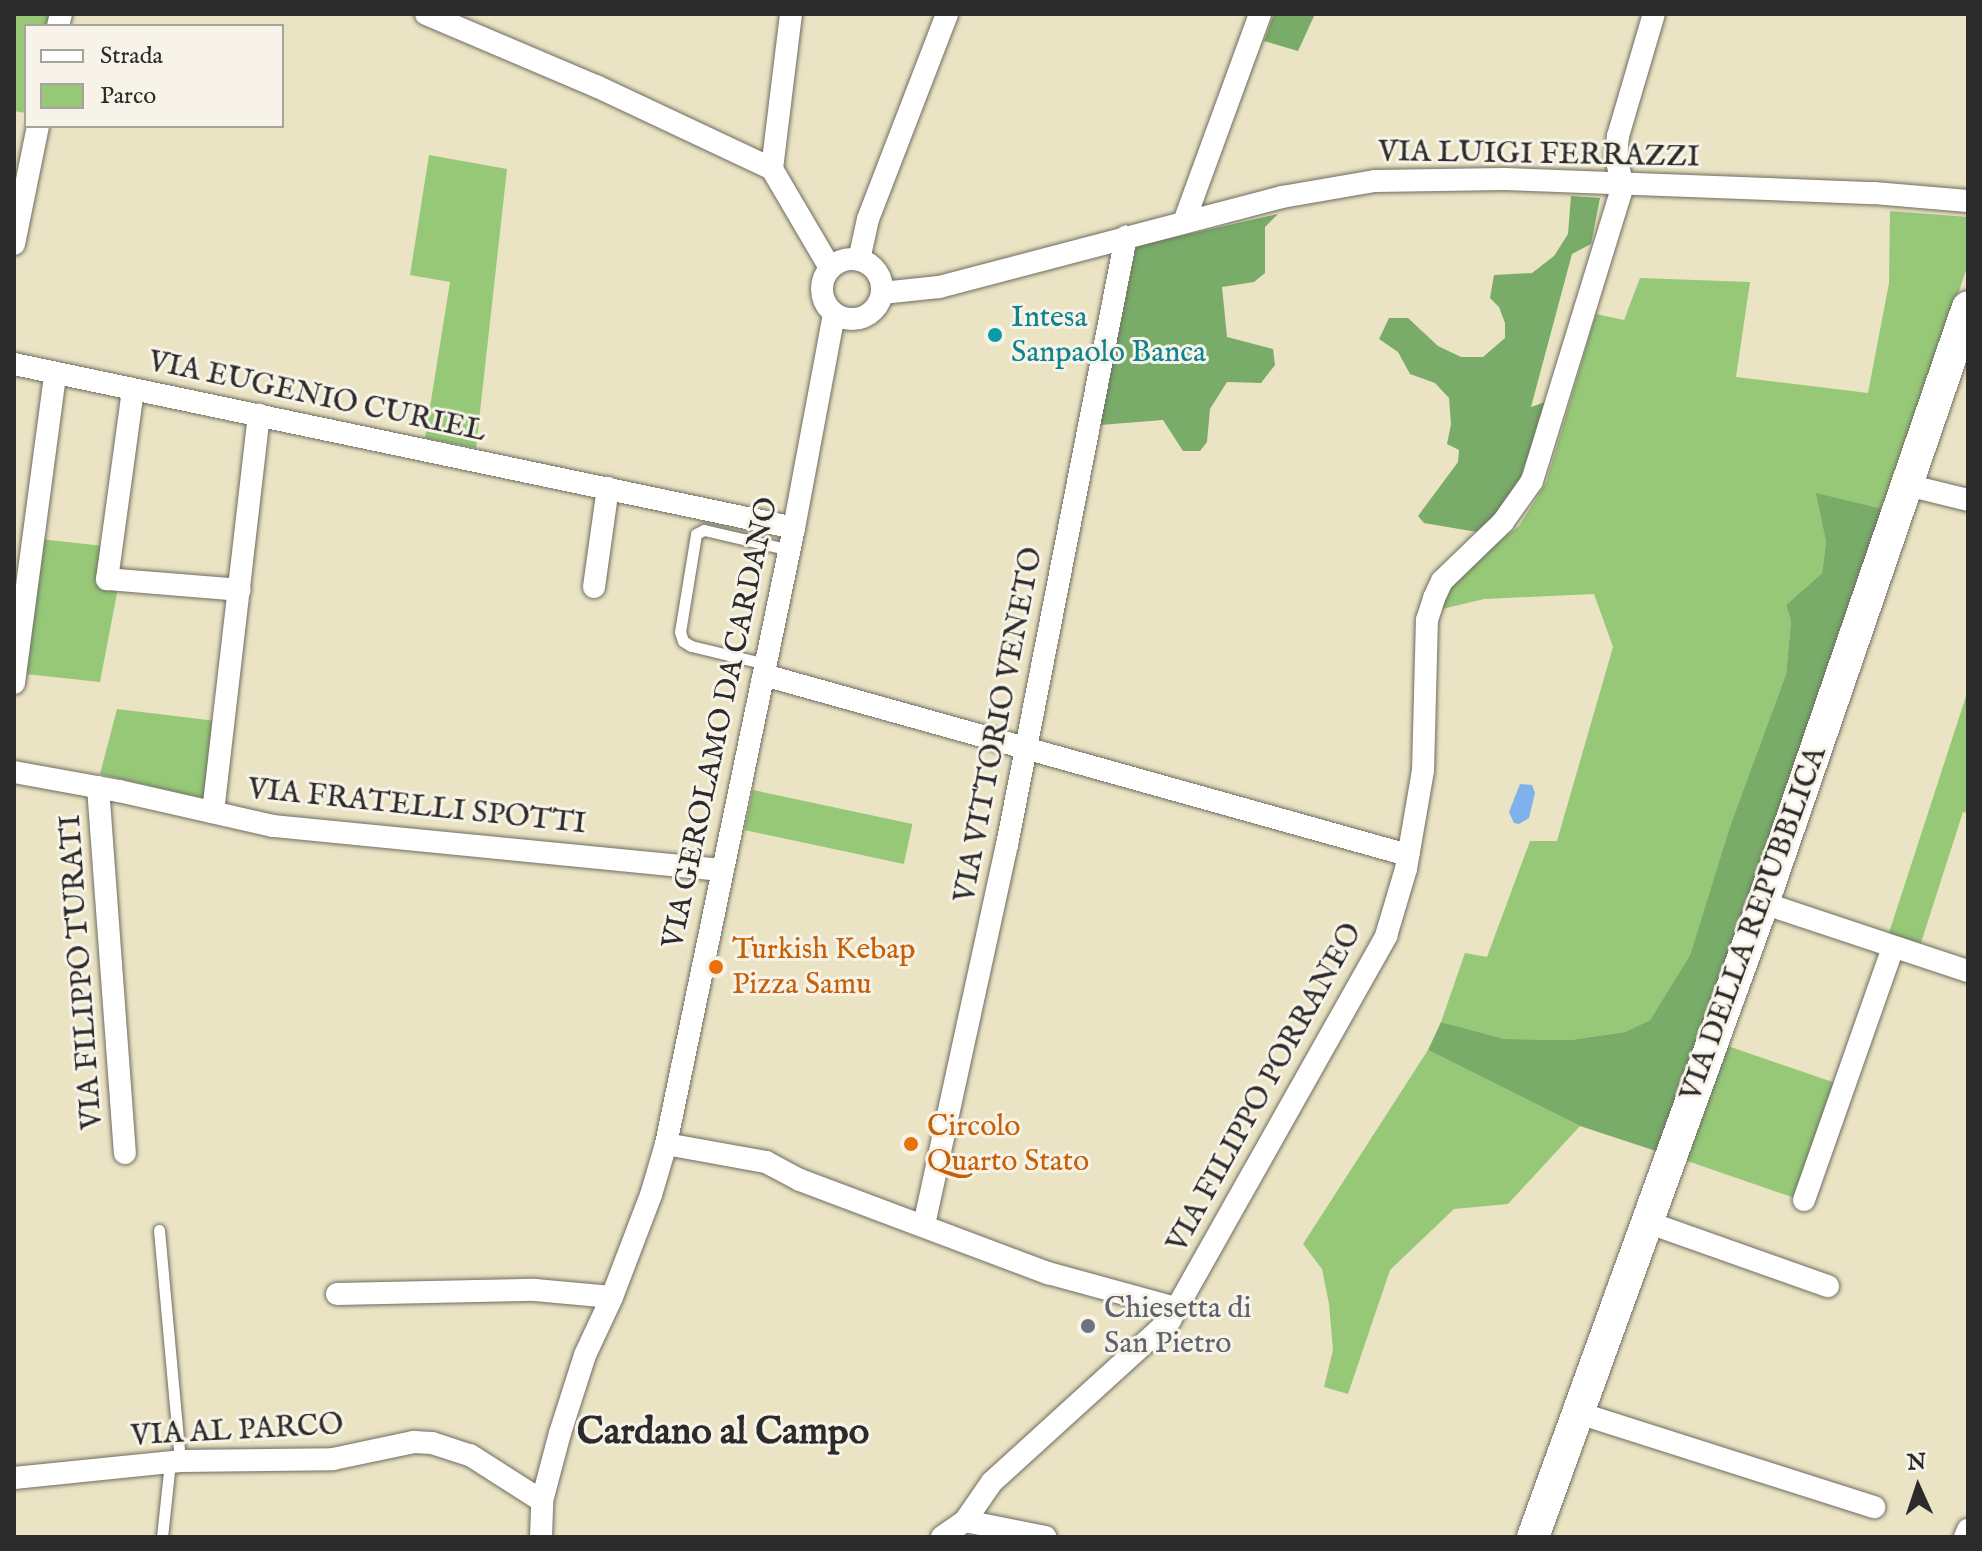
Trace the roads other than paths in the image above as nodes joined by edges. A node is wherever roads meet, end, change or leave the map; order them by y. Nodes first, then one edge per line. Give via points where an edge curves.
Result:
1 (426, 14) edge
2 (791, 14) edge
3 (947, 14) edge
4 (1260, 14) edge
5 (1654, 14) edge
6 (38, 128) edge
7 (772, 169) junction
8 (1623, 186) junction
9 (1968, 201) edge
10 (1184, 222) junction
11 (1126, 237) junction
12 (14, 244) edge
13 (859, 260) junction
14 (830, 268) junction
15 (882, 293) junction
16 (1968, 307) edge
17 (834, 315) junction
18 (14, 364) edge
19 (55, 374) junction
20 (133, 390) junction
21 (259, 415) junction
22 (1907, 485) junction
23 (608, 488) junction
24 (1968, 500) edge
25 (792, 539) junction
26 (594, 587) dead end
27 (240, 590) junction
28 (765, 670) junction
29 (14, 683) edge
30 (1026, 749) junction
31 (14, 772) edge
32 (98, 787) junction
33 (213, 812) junction
34 (1408, 855) junction
35 (721, 870) junction
36 (1763, 903) junction
37 (1893, 947) junction
38 (1968, 971) edge
39 (666, 1144) junction
40 (125, 1153) dead end
41 (1804, 1200) dead end
42 (1647, 1222) junction
43 (924, 1225) junction
44 (159, 1230) dead end
45 (1828, 1286) dead end
46 (337, 1294) dead end
47 (612, 1297) junction
48 (1176, 1308) junction
49 (1579, 1413) junction
50 (175, 1461) junction
51 (14, 1478) edge
52 (542, 1501) junction
53 (1874, 1507) dead end
54 (965, 1521) junction
55 (1968, 1530) edge
56 (162, 1537) edge
57 (541, 1537) edge
58 (942, 1537) edge
59 (1045, 1537) edge
60 (1533, 1537) edge
61 (1965, 1537) edge

1 - 7 street
2 - 7 street
3 - 13 street via 868,219
4 - 10 street
5 - 8 street via 1618,136 1616,158
6 - 12 street
7 - 14 street
8 - 9 street, VIA LUIGI FERRAZZI
8 - 10 street, VIA LUIGI FERRAZZI via 1492,179 1375,181
8 - 34 street, VIA FILIPPO PORRANEO via 1532,481 1503,522 1442,581 1434,598 1427,620 1423,771
10 - 11 street, VIA LUIGI FERRAZZI
11 - 15 street, VIA LUIGI FERRAZZI via 939,287
11 - 30 street, VIA VITTORIO VENETO
13 - 14 street
13 - 15 street via 874,269
14 - 17 street via 821,292
15 - 17 street via 873,312 864,317
16 - 22 street, VIA DELLA REPUBBLICA
17 - 25 street, VIA GEROLAMO DA CARDANO
18 - 19 street, VIA EUGENIO CURIEL
19 - 20 street, VIA EUGENIO CURIEL
19 - 29 street
20 - 21 street, VIA EUGENIO CURIEL
20 - 27 street via 107,579
21 - 23 street, VIA EUGENIO CURIEL
21 - 27 street
22 - 24 street
22 - 36 street, VIA DELLA REPUBBLICA
23 - 25 street, VIA EUGENIO CURIEL
23 - 26 street
25 - 28 street, VIA GEROLAMO DA CARDANO
25 - 28 lane via 704,530 696,534 680,632 683,641
27 - 33 street
28 - 30 street
28 - 35 street, VIA GEROLAMO DA CARDANO
30 - 34 street
30 - 43 street, VIA VITTORIO VENETO
31 - 32 street, VIA FRATELLI SPOTTI
32 - 33 street, VIA FRATELLI SPOTTI
32 - 40 street, VIA FILIPPO TURATI
33 - 35 street, VIA FRATELLI SPOTTI via 273,826
34 - 48 street, VIA FILIPPO PORRANEO via 1386,936 1358,991
35 - 39 street, VIA GEROLAMO DA CARDANO
36 - 37 street
36 - 42 street, VIA DELLA REPUBBLICA
37 - 38 street
37 - 41 street
39 - 43 street via 766,1162 800,1180
39 - 47 street, VIA GEROLAMO DA CARDANO
42 - 45 street
42 - 49 street, VIA DELLA REPUBBLICA
43 - 48 street via 1048,1273
44 - 50 lane
46 - 47 street via 535,1290
47 - 52 street, VIA GEROLAMO DA CARDANO via 585,1355
48 - 54 street, VIA FILIPPO PORRANEO via 1170,1320 992,1482
49 - 53 street
49 - 60 street, VIA DELLA REPUBBLICA
50 - 51 street, VIA AL PARCO
50 - 52 street, VIA AL PARCO via 333,1459 401,1443 432,1443 470,1455
50 - 56 lane
52 - 57 street, VIA GEROLAMO DA CARDANO
54 - 58 street, VIA FILIPPO PORRANEO
54 - 59 street
55 - 61 street

